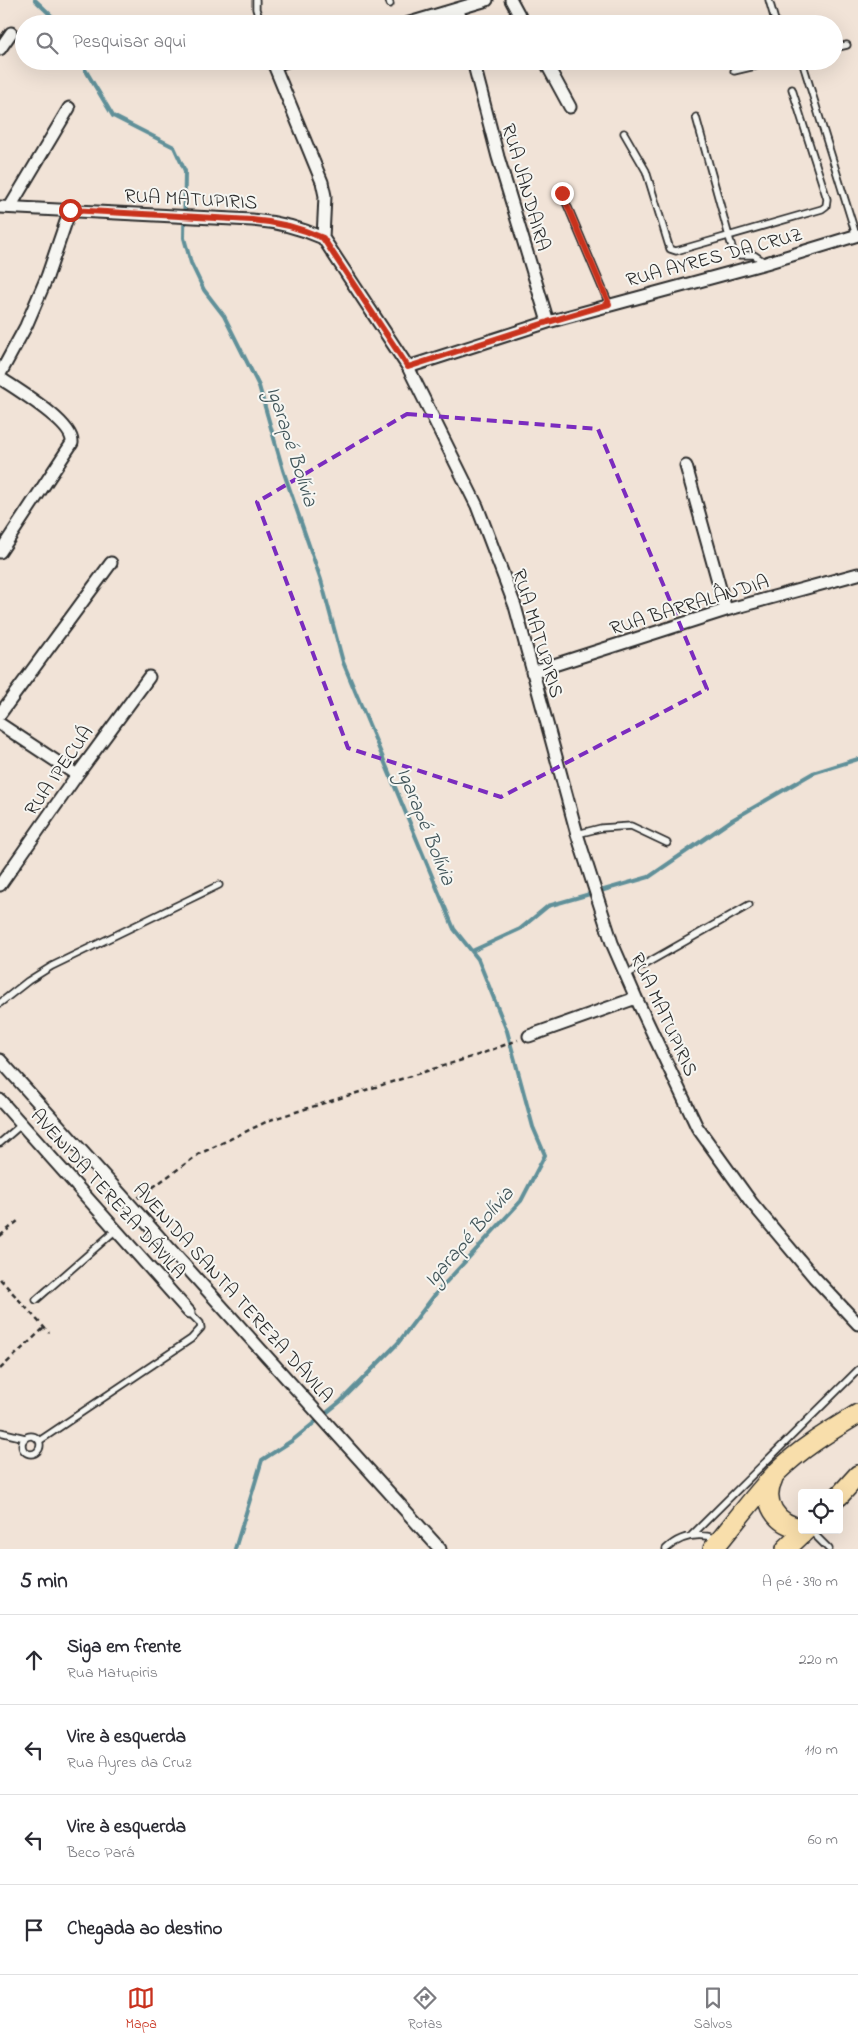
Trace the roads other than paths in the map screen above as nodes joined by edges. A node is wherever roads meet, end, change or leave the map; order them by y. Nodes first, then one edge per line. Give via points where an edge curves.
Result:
1 (256, 0) edge
2 (487, 0) edge
3 (511, 0) edge
4 (769, 0) edge
5 (463, 5) edge
6 (258, 15) edge
7 (433, 15) edge
8 (519, 15) edge
9 (773, 15) edge
10 (11, 33) dead end
11 (847, 45) dead end
12 (843, 46) edge
13 (0, 49) edge
14 (277, 70) edge
15 (475, 70) edge
16 (550, 70) edge
17 (738, 70) edge
18 (805, 70) edge
19 (734, 71) dead end
20 (792, 89) dead end
21 (570, 107) dead end
22 (69, 108) dead end
23 (696, 118) dead end
24 (624, 133) dead end
25 (562, 193) dead end
26 (4, 209) edge
27 (70, 210) junction
28 (857, 235) edge
29 (729, 236) junction
30 (323, 238) junction
31 (766, 263) junction
32 (609, 304) junction
33 (548, 322) junction
34 (408, 367) junction
35 (0, 376) edge
36 (686, 466) dead end
37 (0, 552) edge
38 (111, 563) dead end
39 (858, 574) edge
40 (726, 610) junction
41 (532, 672) junction
42 (148, 677) dead end
43 (0, 714) edge
44 (0, 724) edge
45 (76, 775) junction
46 (577, 834) junction
47 (667, 843) dead end
48 (219, 885) dead end
49 (0, 886) edge
50 (749, 904) dead end
51 (626, 975) junction
52 (636, 998) junction
53 (0, 1003) edge
54 (529, 1036) road end
55 (0, 1060) edge
56 (0, 1100) edge
57 (22, 1124) junction
58 (0, 1143) edge
59 (116, 1230) junction
60 (36, 1300) dead end
61 (189, 1312) joint
62 (858, 1324) edge
63 (858, 1370) edge
64 (858, 1414) edge
65 (0, 1432) edge
66 (25, 1438) junction
67 (39, 1440) junction
68 (776, 1473) junction
69 (858, 1474) edge
70 (843, 1491) edge
71 (692, 1535) junction
72 (799, 1538) edge
73 (717, 1544) edge
74 (440, 1549) edge
75 (666, 1549) edge
76 (828, 1549) edge

1 - 6 lane
2 - 5 street
3 - 8 street
4 - 9 lane
5 - 7 street
10 - 13 street
11 - 12 lane
14 - 30 street via 322,182 325,196
15 - 33 street, RUA JANDAIRA
16 - 21 street
17 - 19 lane
18 - 28 lane
20 - 29 lane via 827,199 826,206
22 - 26 street
23 - 29 lane
24 - 29 lane via 646,171 670,249
25 - 32 lane
26 - 27 street, RUA MATUPIRIS
27 - 30 street, RUA MATUPIRIS via 279,222
27 - 35 street via 47,278
28 - 31 street, RUA AYRES DA CRUZ
29 - 31 lane via 736,255 754,255
30 - 34 street, RUA MATUPIRIS
31 - 32 street, RUA AYRES DA CRUZ
32 - 33 street, RUA AYRES DA CRUZ
33 - 34 street, RUA AYRES DA CRUZ
34 - 41 street, RUA MATUPIRIS via 477,506 515,606
35 - 37 street via 43,407 72,438
36 - 40 street
38 - 43 street
39 - 40 street, RUA BARRALÂNDIA
40 - 41 street, RUA BARRALÂNDIA
41 - 46 street, RUA MATUPIRIS
42 - 45 street, RUA IPECUÁ
44 - 45 street
45 - 49 street, RUA IPECUÁ
46 - 47 lane via 631,826
46 - 51 street, RUA MATUPIRIS via 612,943
48 - 53 lane via 52,966
50 - 51 lane
51 - 52 street, RUA MATUPIRIS
52 - 54 street
52 - 62 street, RUA MATUPIRIS via 702,1135 751,1202
55 - 74 street, AVENIDA SANTA TEREZA DÁVILA
56 - 57 street, AVENIDA TEREZA DÁVILA
57 - 58 lane
57 - 59 street, AVENIDA TEREZA DÁVILA
59 - 60 lane
59 - 61 street, AVENIDA TEREZA DÁVILA
61 - 67 lane via 201,1328 191,1339
63 - 71 lane
64 - 68 highway via 821,1437
65 - 66 lane
66 - 67 lane via 32,1436
66 - 67 lane via 22,1446 24,1452 30,1454 38,1452
68 - 72 highway via 769,1485 770,1506
68 - 73 highway
69 - 70 highway
71 - 73 lane via 707,1536
71 - 75 lane
72 - 76 lane

